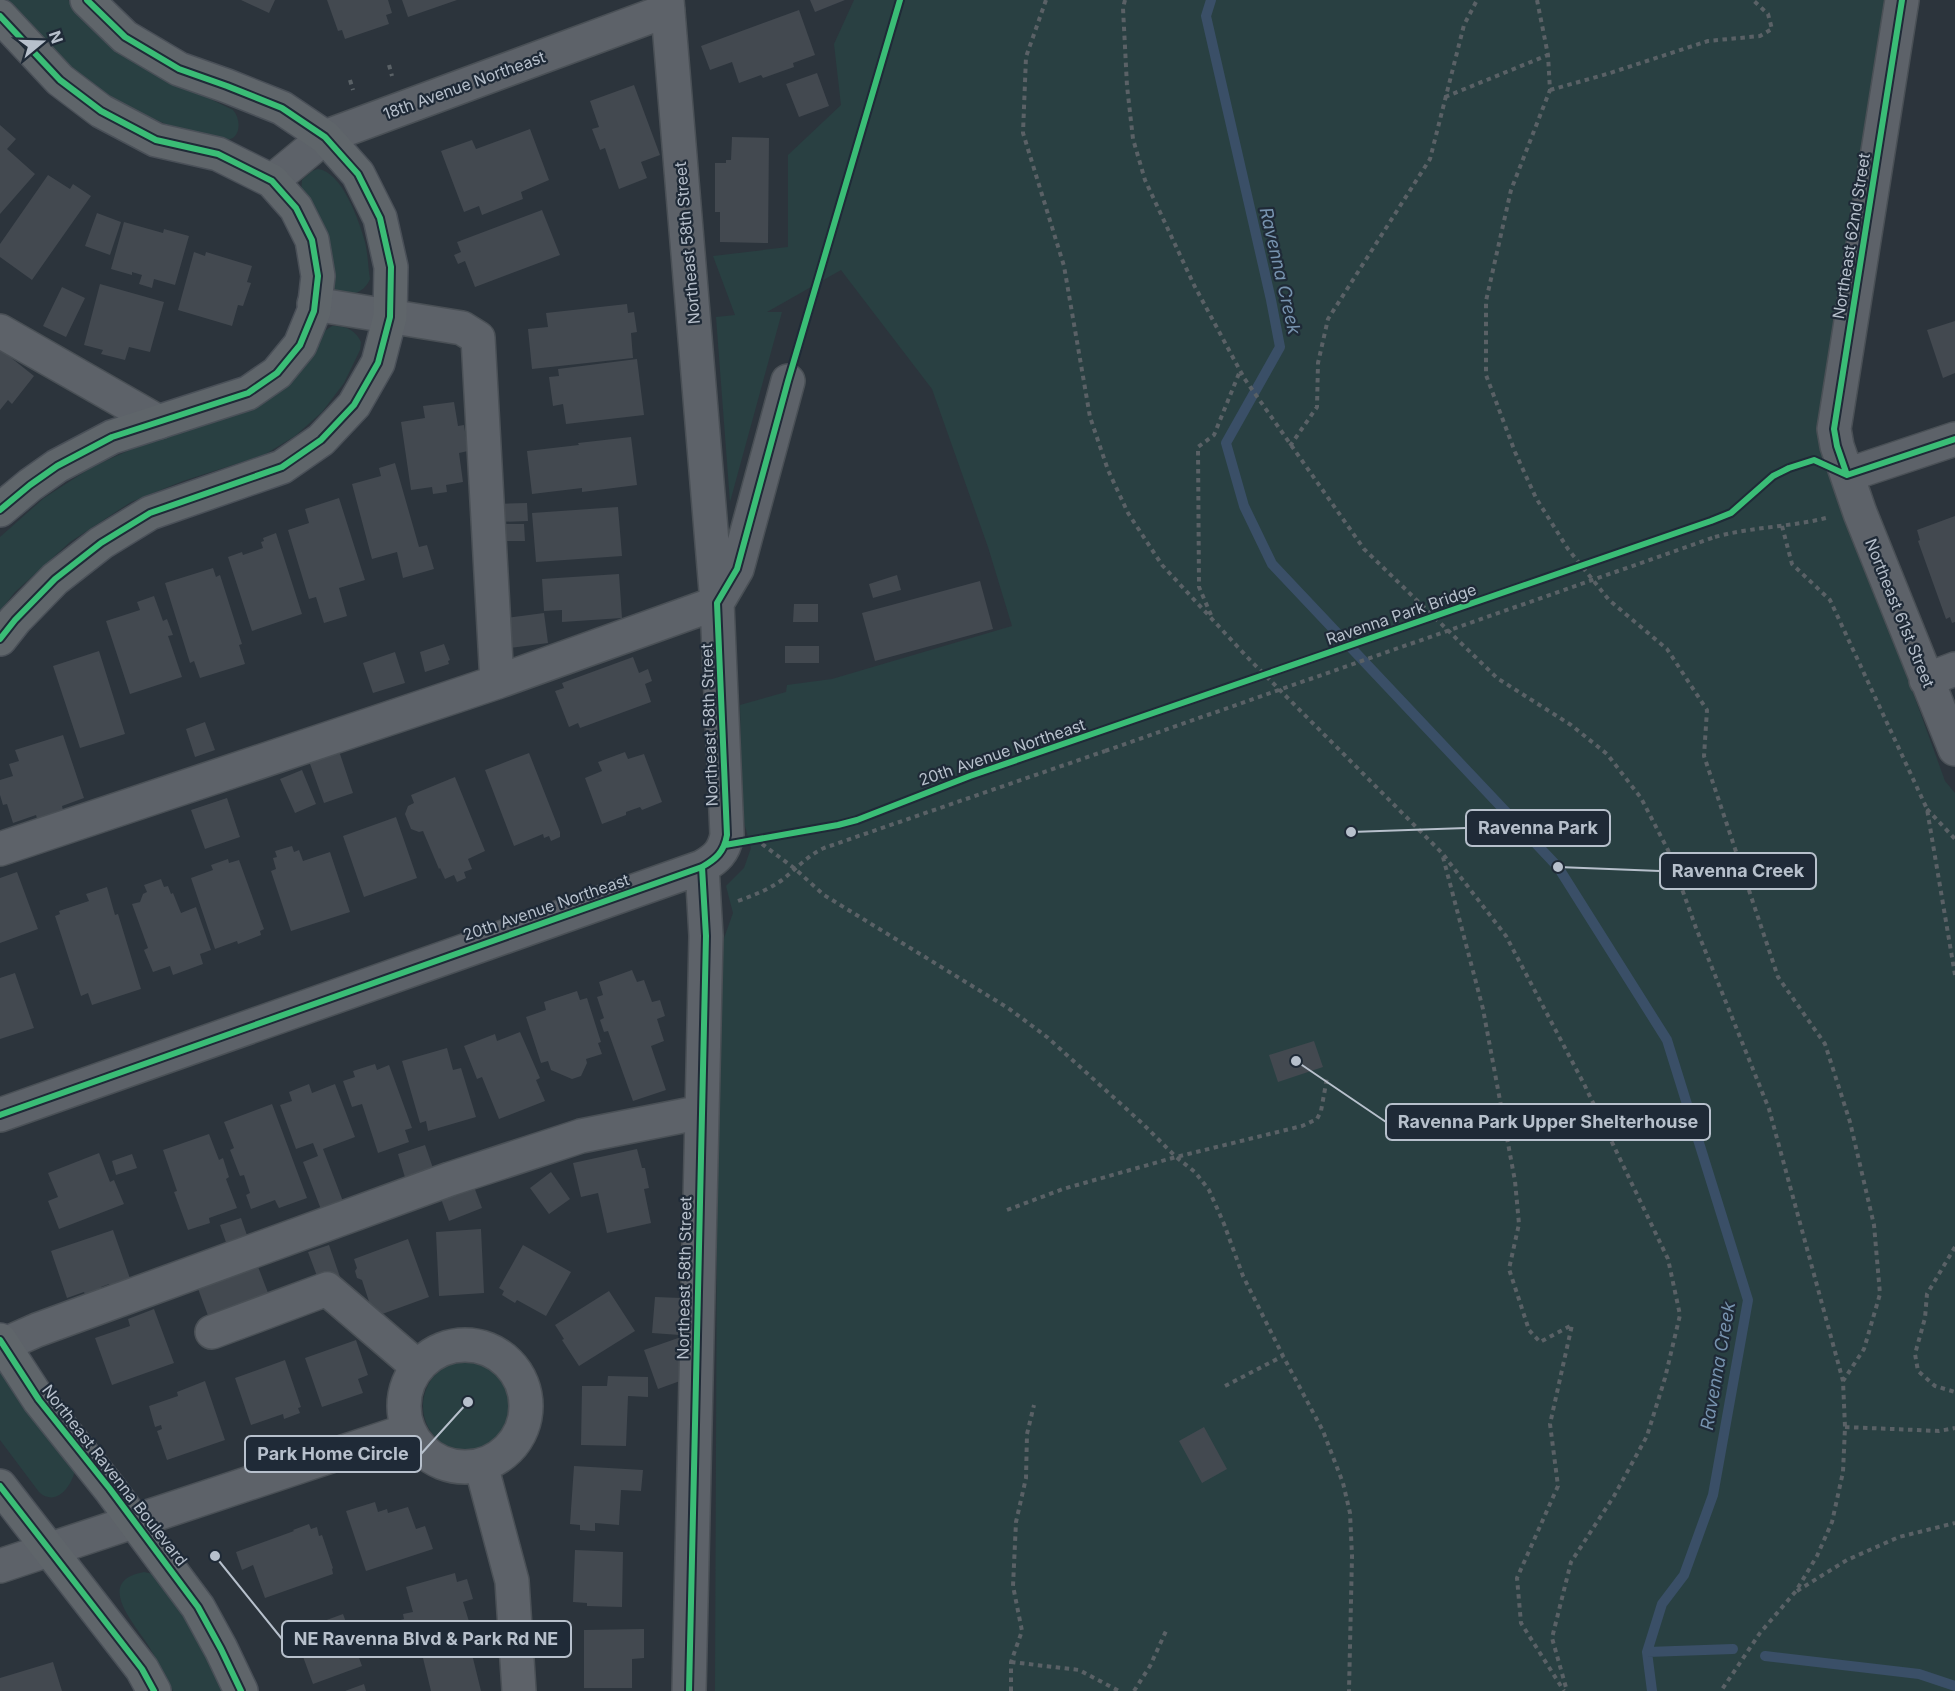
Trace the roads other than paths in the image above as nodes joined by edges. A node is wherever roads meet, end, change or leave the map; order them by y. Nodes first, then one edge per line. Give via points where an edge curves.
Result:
1 (87, 0) edge
2 (1902, 0) edge
3 (668, 5) edge
4 (0, 16) edge
5 (325, 137) junction
6 (272, 181) junction
7 (314, 304) junction
8 (390, 317) junction
9 (0, 331) edge
10 (788, 381) dead end
11 (159, 422) junction
12 (1955, 439) edge
13 (1847, 475) junction
14 (0, 510) edge
15 (717, 603) junction
16 (0, 639) edge
17 (1941, 674) edge
18 (497, 682) junction
19 (1955, 749) edge
20 (0, 849) edge
21 (727, 850) junction
22 (702, 1112) junction
23 (0, 1115) edge
24 (212, 1332) dead end
25 (2, 1342) edge
26 (418, 1367) junction
27 (409, 1430) junction
28 (481, 1465) junction
29 (0, 1486) edge
30 (133, 1521) junction
31 (49, 1550) junction
32 (0, 1566) edge
33 (154, 1691) edge
34 (241, 1691) edge
35 (519, 1691) edge
36 (689, 1691) edge

1 - 5 main road via 125,37 179,69 282,108
2 - 13 street, Northeast 62nd Street via 1834,429
3 - 5 street, 18th Avenue Northeast
3 - 15 street, Northeast 58th Street
4 - 6 main road via 60,80 100,111 156,140 219,154
5 - 6 street, 18th Avenue Northeast
5 - 8 main road via 358,174 380,218 392,267
6 - 7 main road via 296,208 312,240 318,276
7 - 8 street
7 - 11 main road via 300,345 277,373 248,393
8 - 16 main road via 378,363 354,405 321,440 282,467 150,513 101,543 55,579
8 - 18 street via 462,328 478,338
9 - 11 street
10 - 15 street via 737,569
11 - 14 main road via 112,437 57,466
12 - 13 street
13 - 17 street, Northeast 61st Street via 1860,513
15 - 18 street
15 - 21 street, Northeast 58th Street
17 - 19 street, Northeast 61st Street
18 - 20 street
21 - 22 street, Northeast 58th Street via 706,936
21 - 23 street, 20th Avenue Northeast
22 - 25 street via 570,1139
22 - 36 street, Northeast 58th Street
24 - 26 street via 327,1290
25 - 30 main road, Northeast Ravenna Boulevard via 39,1400
26 - 27 street via 405,1397
26 - 28 street via 433,1353 453,1346 474,1345 494,1351 511,1364 522,1382 524,1423 515,1442 500,1457
27 - 28 street via 420,1448 438,1461 459,1467
27 - 30 street
28 - 35 street via 512,1581
29 - 31 main road
30 - 31 street
30 - 34 main road, Northeast Ravenna Boulevard via 198,1607
31 - 32 street
31 - 33 main road via 142,1669

